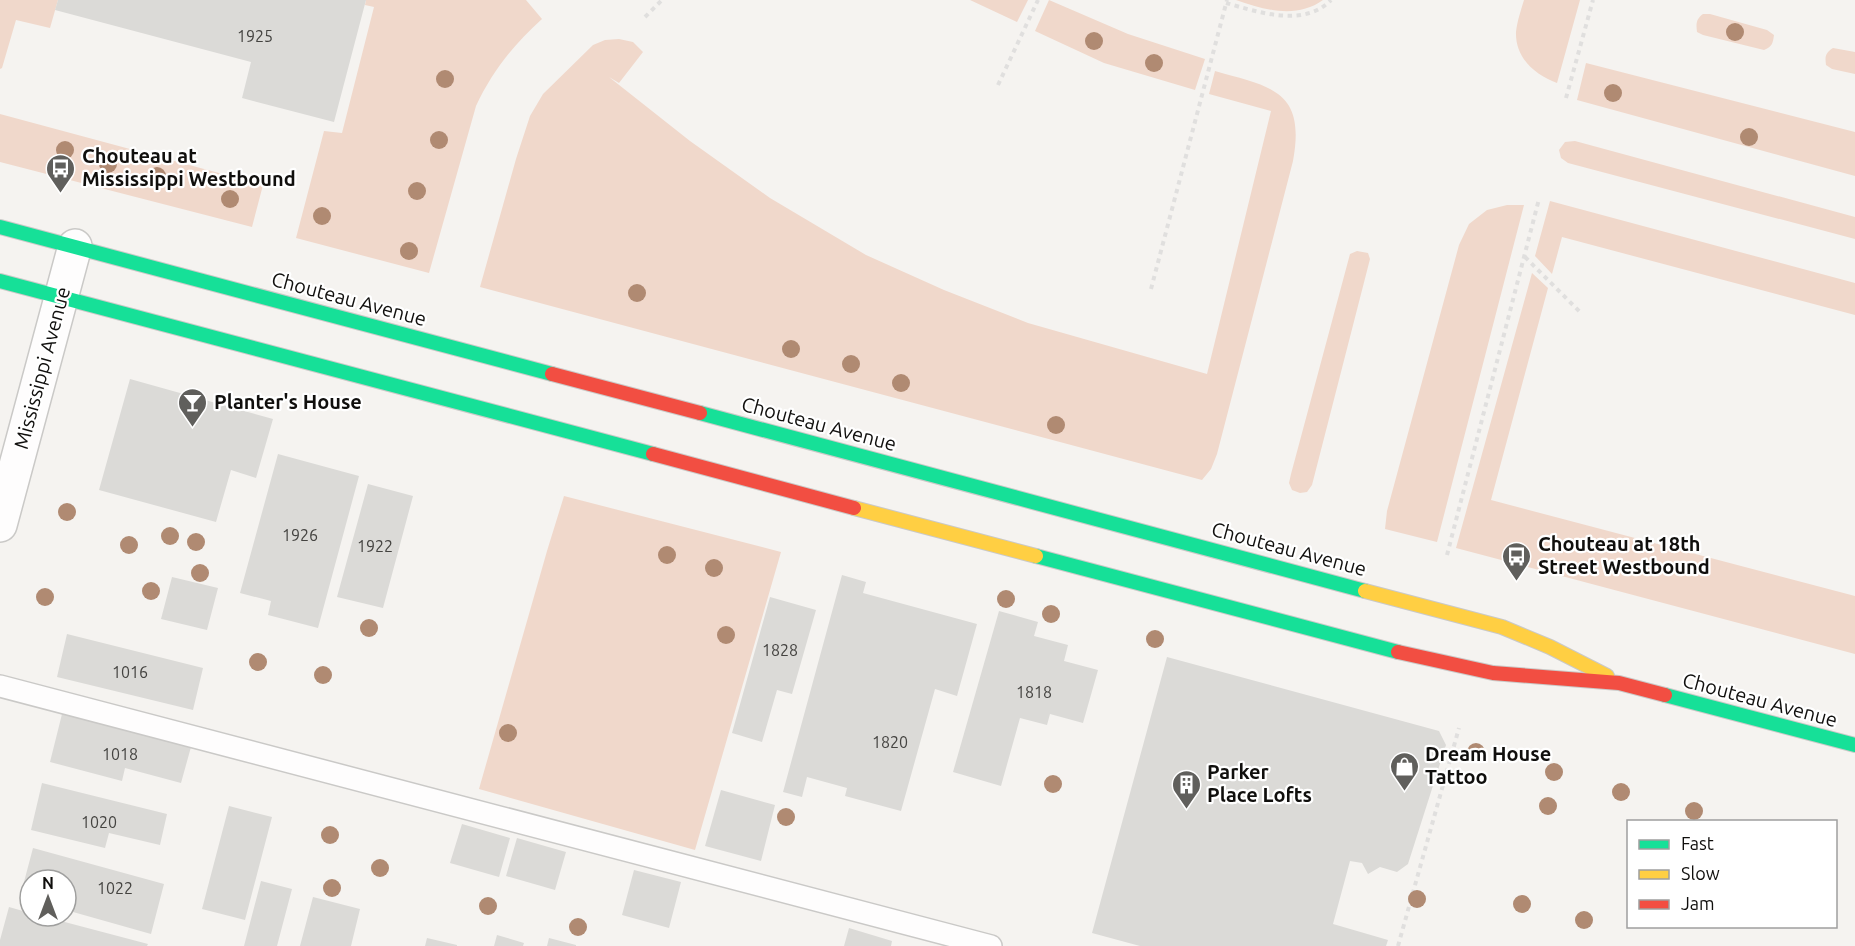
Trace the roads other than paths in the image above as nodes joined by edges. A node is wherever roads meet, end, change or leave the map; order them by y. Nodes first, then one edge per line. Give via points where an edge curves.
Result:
1 (0, 227) edge
2 (75, 246) junction
3 (0, 281) edge
4 (62, 297) junction
5 (0, 525) edge
6 (1619, 683) junction
7 (0, 686) edge
8 (1855, 745) edge
9 (991, 946) edge

1 - 2 main road, Chouteau Avenue
2 - 4 street, Mississippi Avenue
2 - 6 main road, Chouteau Avenue via 1502,627 1550,646
3 - 4 main road, Chouteau Avenue
4 - 5 street, Mississippi Avenue
4 - 6 main road, Chouteau Avenue via 1420,658 1492,673
6 - 8 main road, Chouteau Avenue
7 - 9 lane

